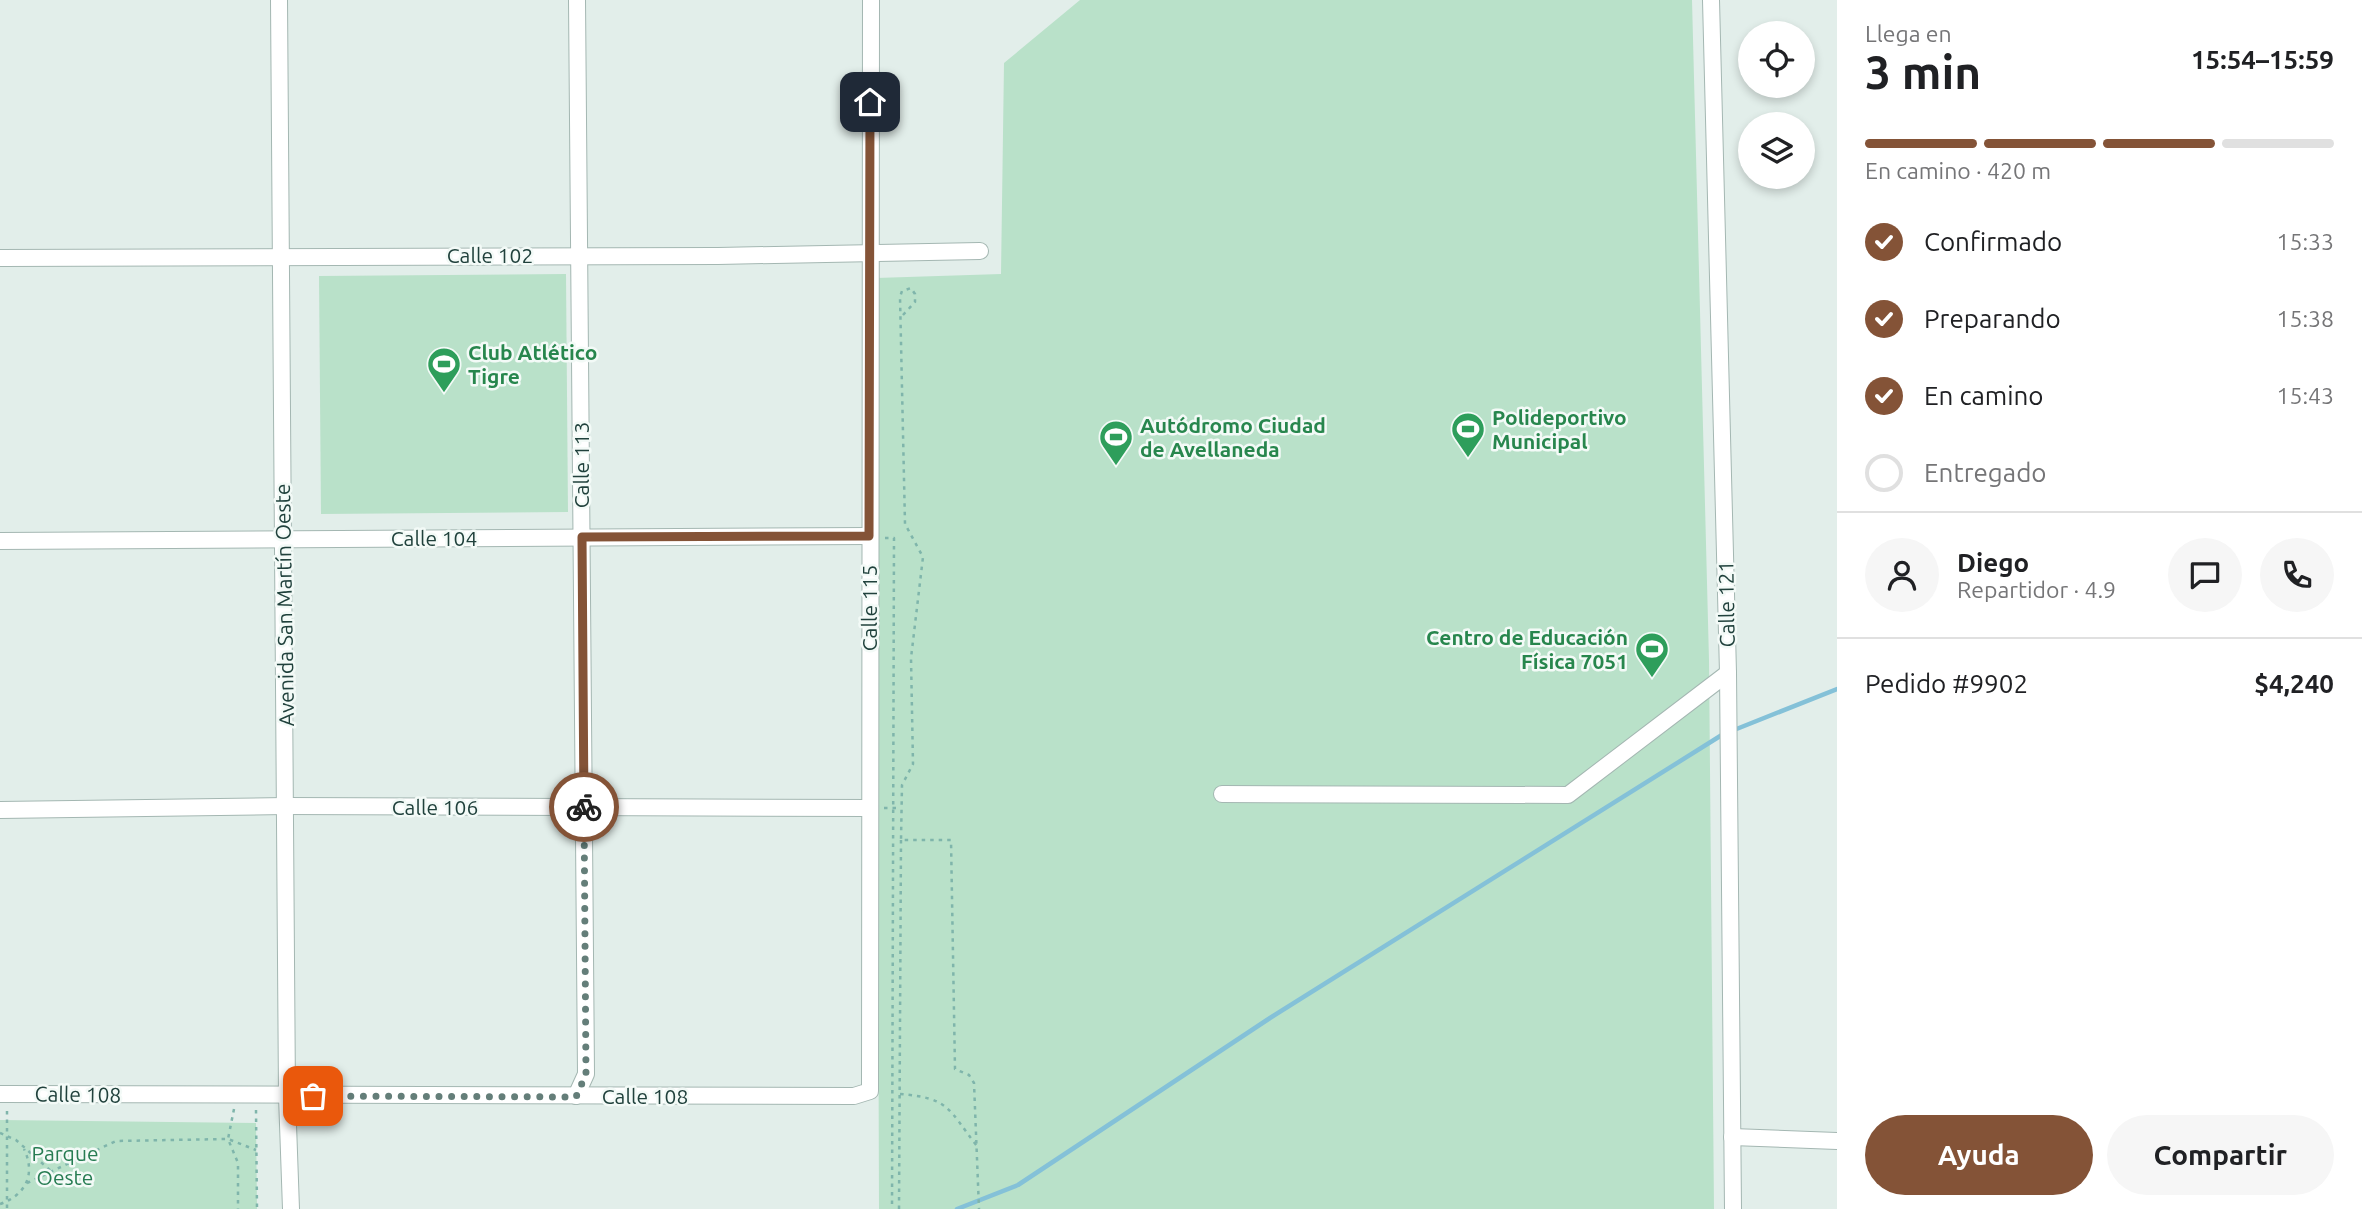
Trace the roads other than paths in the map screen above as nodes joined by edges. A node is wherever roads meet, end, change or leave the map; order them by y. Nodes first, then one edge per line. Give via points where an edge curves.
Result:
1 (279, 0) edge
2 (577, 0) edge
3 (871, 0) edge
4 (1712, 0) edge
5 (980, 251) dead end
6 (580, 254) junction
7 (868, 254) junction
8 (281, 255) junction
9 (0, 258) edge
10 (869, 536) junction
11 (582, 537) junction
12 (283, 539) junction
13 (0, 541) edge
14 (1728, 673) junction
15 (1222, 794) dead end
16 (285, 806) junction
17 (584, 807) junction
18 (870, 808) junction
19 (0, 810) edge
20 (870, 1091) joint
21 (3, 1094) edge
22 (287, 1096) junction
23 (576, 1097) junction
24 (1732, 1137) junction
25 (1837, 1141) edge
26 (291, 1209) edge
27 (1732, 1209) edge

1 - 8 street, Avenida San Martín Oeste
2 - 6 street, Calle 113
3 - 7 street, Calle 115
4 - 14 street, Calle 121
5 - 7 street, Calle 102
6 - 7 street, Calle 102
6 - 8 street, Calle 102
6 - 11 street, Calle 113
7 - 10 street, Calle 115
8 - 9 street, Calle 102
8 - 12 street, Avenida San Martín Oeste
10 - 11 street, Calle 104
10 - 18 street, Calle 115
11 - 12 street, Calle 104
11 - 17 street, Calle 113
12 - 13 street, Calle 104
12 - 16 street, Avenida San Martín Oeste
14 - 15 street via 1568,795
14 - 24 street, Calle 121
16 - 17 street, Calle 106
16 - 19 street, Calle 106
16 - 22 street, Avenida San Martín Oeste
17 - 18 street, Calle 106
17 - 23 street, Calle 113 via 586,1074
18 - 20 street, Calle 115
20 - 23 street, Calle 108 via 854,1096
21 - 22 street, Calle 108
22 - 23 street, Calle 108
22 - 26 street, Avenida San Martín Oeste
24 - 25 street
24 - 27 street, Calle 121

